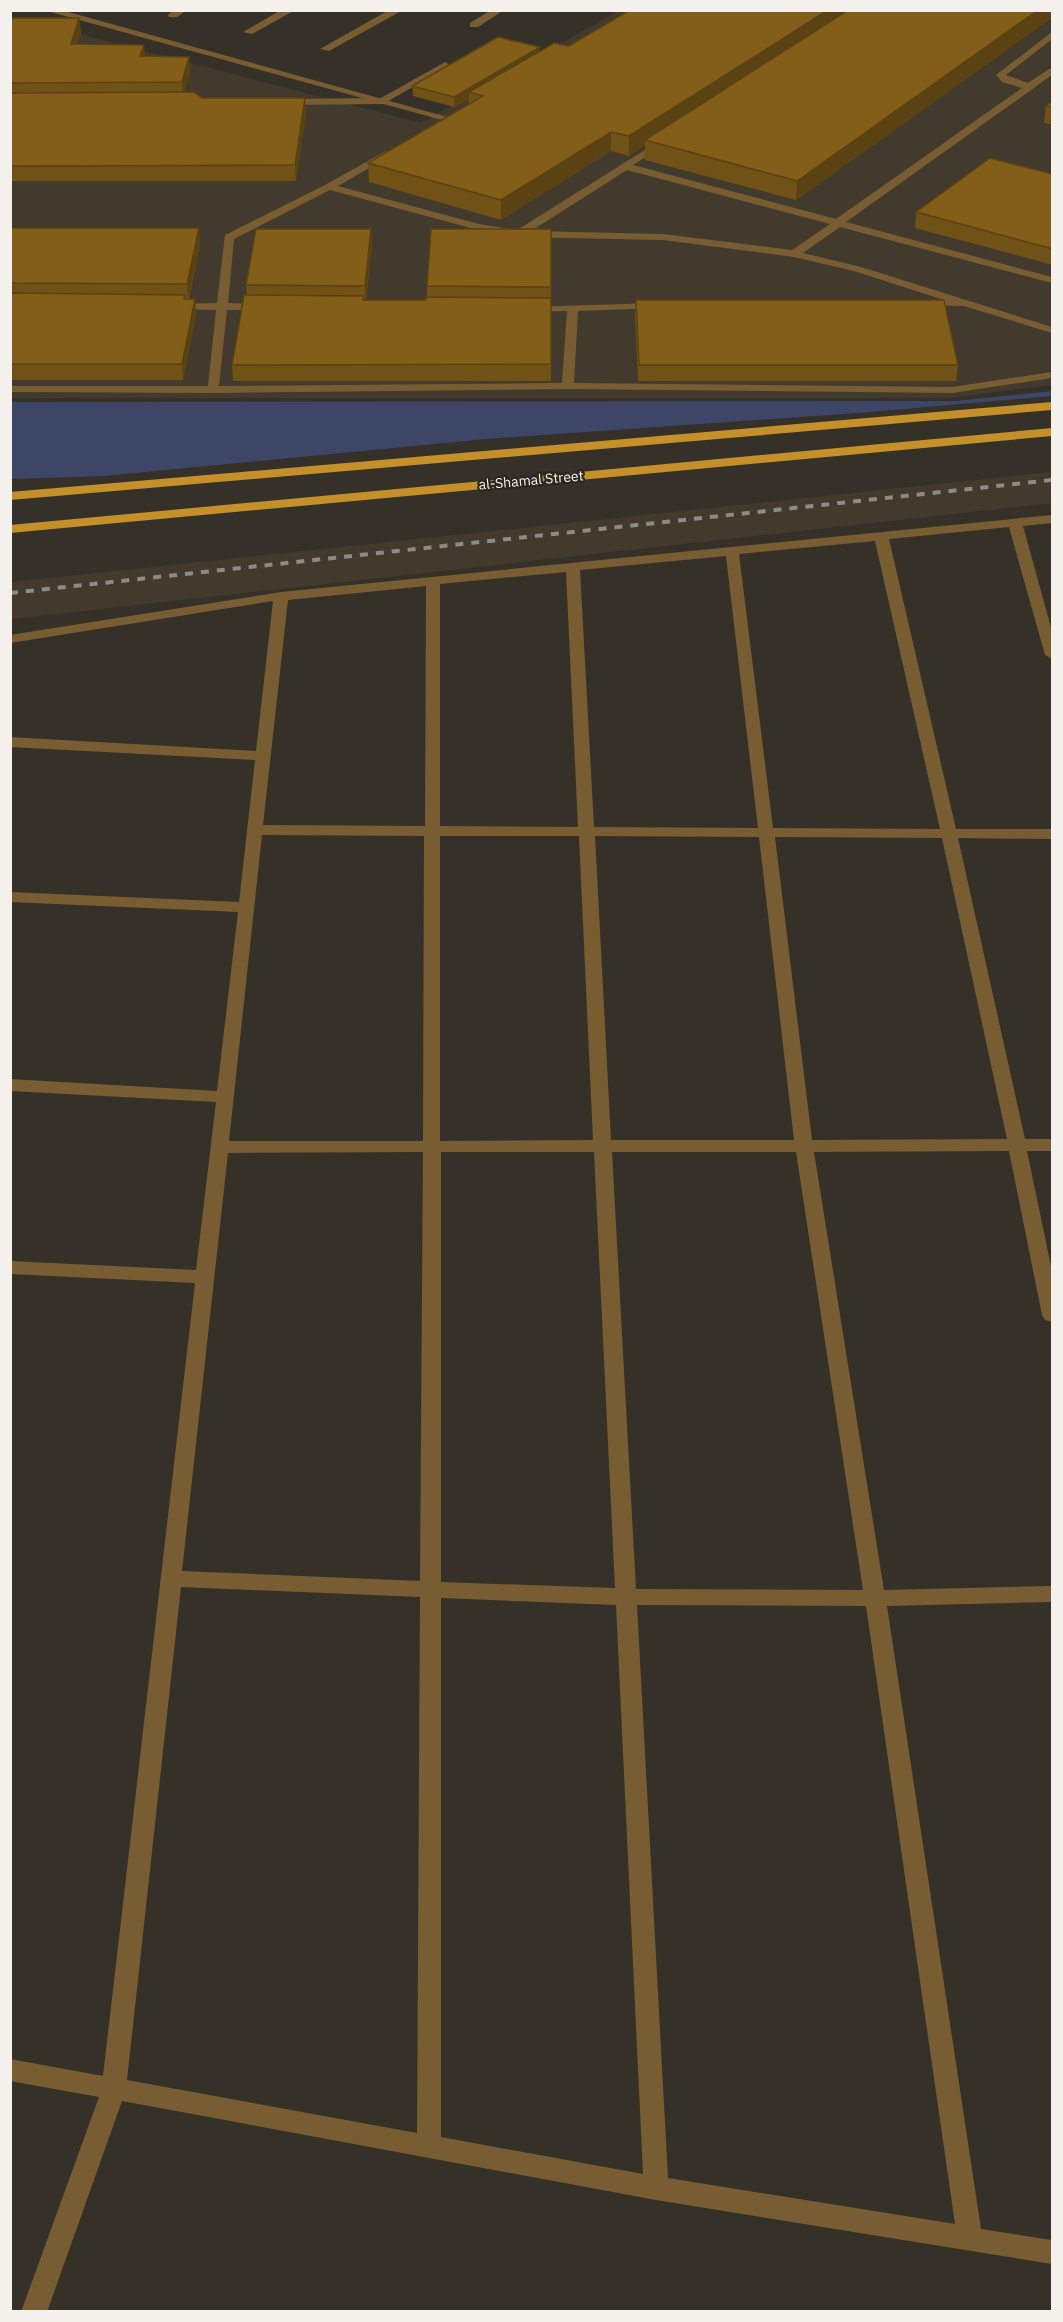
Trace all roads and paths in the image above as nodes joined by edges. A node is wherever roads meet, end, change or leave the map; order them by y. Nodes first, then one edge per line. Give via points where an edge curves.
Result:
1 (48, 10) edge
2 (290, 10) edge
3 (398, 10) edge
4 (499, 10) edge
5 (474, 25) dead end
6 (248, 32) dead end
7 (1053, 35) edge
8 (325, 50) dead end
9 (446, 65) edge
10 (1053, 71) edge
11 (1030, 87) junction
12 (383, 101) junction
13 (278, 102) edge
14 (457, 112) edge
15 (441, 121) joint
16 (673, 135) edge
17 (398, 147) edge
18 (625, 166) junction
19 (329, 187) junction
20 (840, 222) junction
21 (519, 234) junction
22 (794, 254) junction
23 (1053, 280) edge
24 (915, 303) edge
25 (962, 303) junction
26 (164, 306) edge
27 (669, 306) edge
28 (223, 307) junction
29 (282, 307) edge
30 (515, 309) edge
31 (573, 309) junction
32 (1053, 330) edge
33 (1053, 375) edge
34 (568, 386) junction
35 (10, 389) edge
36 (213, 390) junction
37 (1053, 406) edge
38 (1053, 432) edge
39 (174, 483) junction
40 (10, 484) edge
41 (10, 496) edge
42 (1053, 519) edge
43 (1015, 523) junction
44 (10, 529) edge
45 (881, 536) junction
46 (732, 551) junction
47 (573, 567) junction
48 (433, 581) junction
49 (281, 596) junction
50 (10, 639) edge
51 (1053, 655) edge
52 (10, 742) edge
53 (263, 756) junction
54 (255, 830) junction
55 (432, 831) junction
56 (587, 832) junction
57 (768, 833) junction
58 (950, 834) junction
59 (1053, 834) edge
60 (10, 897) edge
61 (246, 907) junction
62 (10, 1086) edge
63 (225, 1097) junction
64 (1018, 1145) junction
65 (1053, 1145) edge
66 (804, 1146) junction
67 (432, 1147) junction
68 (603, 1147) junction
69 (221, 1148) junction
70 (10, 1267) edge
71 (204, 1277) junction
72 (1053, 1315) edge
73 (171, 1580) junction
74 (430, 1589) junction
75 (1053, 1594) edge
76 (626, 1598) junction
77 (875, 1598) junction
78 (10, 2070) edge
79 (114, 2089) junction
80 (429, 2146) junction
81 (656, 2188) junction
82 (970, 2238) junction
83 (1053, 2252) edge
84 (34, 2312) edge

1 - 12 street
2 - 6 street
3 - 8 street
4 - 5 street
7 - 11 lane via 1001,75 1005,80
9 - 12 lane
10 - 11 lane
11 - 20 lane
12 - 13 lane
12 - 15 street
14 - 15 lane
16 - 18 lane
17 - 19 lane
18 - 20 lane
18 - 21 lane
19 - 21 lane via 478,227
19 - 28 lane via 229,237
20 - 22 lane
20 - 23 lane
21 - 22 lane via 663,237
22 - 25 lane via 857,269
24 - 25 lane
25 - 32 lane
26 - 28 lane
27 - 31 lane
28 - 29 lane
28 - 36 lane
30 - 31 lane
31 - 34 lane
33 - 34 lane via 952,390
34 - 36 lane
35 - 36 lane
37 - 39 highway, al-Shamal Street
38 - 44 highway, al-Shamal Street
39 - 40 highway
39 - 41 highway, al-Shamal Street
42 - 43 street
43 - 45 street
43 - 51 street
45 - 46 street
45 - 58 street
46 - 47 street
46 - 57 street
47 - 48 street
47 - 56 street
48 - 49 street
48 - 55 street
49 - 50 street
49 - 53 street
52 - 53 street
53 - 54 street
54 - 55 street
54 - 61 street
55 - 56 street
55 - 67 street
56 - 57 street
56 - 68 street
57 - 58 street
57 - 66 street
58 - 59 street
58 - 64 street
60 - 61 street
61 - 63 street
62 - 63 street
63 - 69 street
64 - 65 street
64 - 66 street
64 - 72 street
66 - 68 street
66 - 77 street
67 - 68 street
67 - 69 street
67 - 74 street
68 - 76 street
69 - 71 street
70 - 71 street
71 - 73 street
73 - 74 street
73 - 79 street
74 - 76 street
74 - 80 street
75 - 77 street
76 - 77 street
76 - 81 street
77 - 82 street
78 - 79 street
79 - 80 street
79 - 84 street
80 - 81 street
81 - 82 street
82 - 83 street

